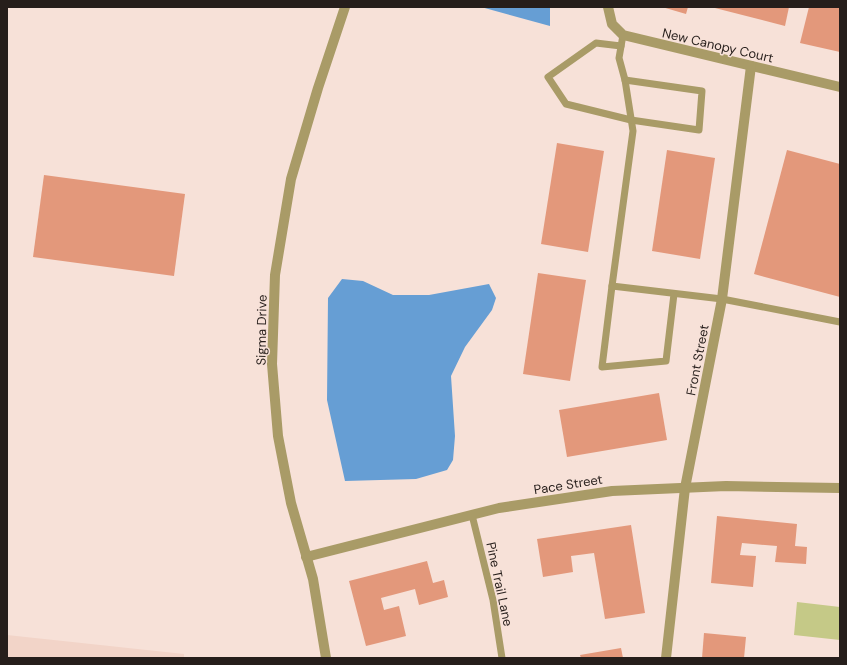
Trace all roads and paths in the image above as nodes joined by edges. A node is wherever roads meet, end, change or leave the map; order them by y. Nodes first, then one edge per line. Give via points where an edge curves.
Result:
1 (345, 7) edge
2 (608, 7) edge
3 (623, 35) junction
4 (621, 46) junction
5 (751, 66) junction
6 (625, 80) junction
7 (840, 87) edge
8 (631, 120) junction
9 (612, 286) junction
10 (674, 294) junction
11 (722, 299) junction
12 (840, 322) edge
13 (685, 488) junction
14 (840, 488) edge
15 (472, 515) junction
16 (306, 558) junction
17 (326, 658) edge
18 (502, 658) edge
19 (666, 658) edge

1 - 16 street, Sigma Drive via 291,179 275,275 272,364 278,436 291,503
2 - 3 street via 612,24
3 - 4 lane
3 - 5 street, New Canopy Court
4 - 6 lane via 619,58
4 - 8 lane via 596,43 548,77 566,104
5 - 7 street, New Canopy Court
5 - 11 street, Front Street
6 - 8 lane
6 - 8 lane via 702,91 699,130
8 - 9 lane via 633,131
9 - 10 lane
9 - 10 lane via 602,368 666,361
10 - 11 lane
11 - 12 lane
11 - 13 street, Front Street
13 - 14 street, Pace Street
13 - 15 street, Pace Street via 612,491 499,508
13 - 19 street, Front Street
15 - 16 street, Pace Street
15 - 18 lane, Pine Trail Lane via 492,600
16 - 17 street, Sigma Drive via 313,579

